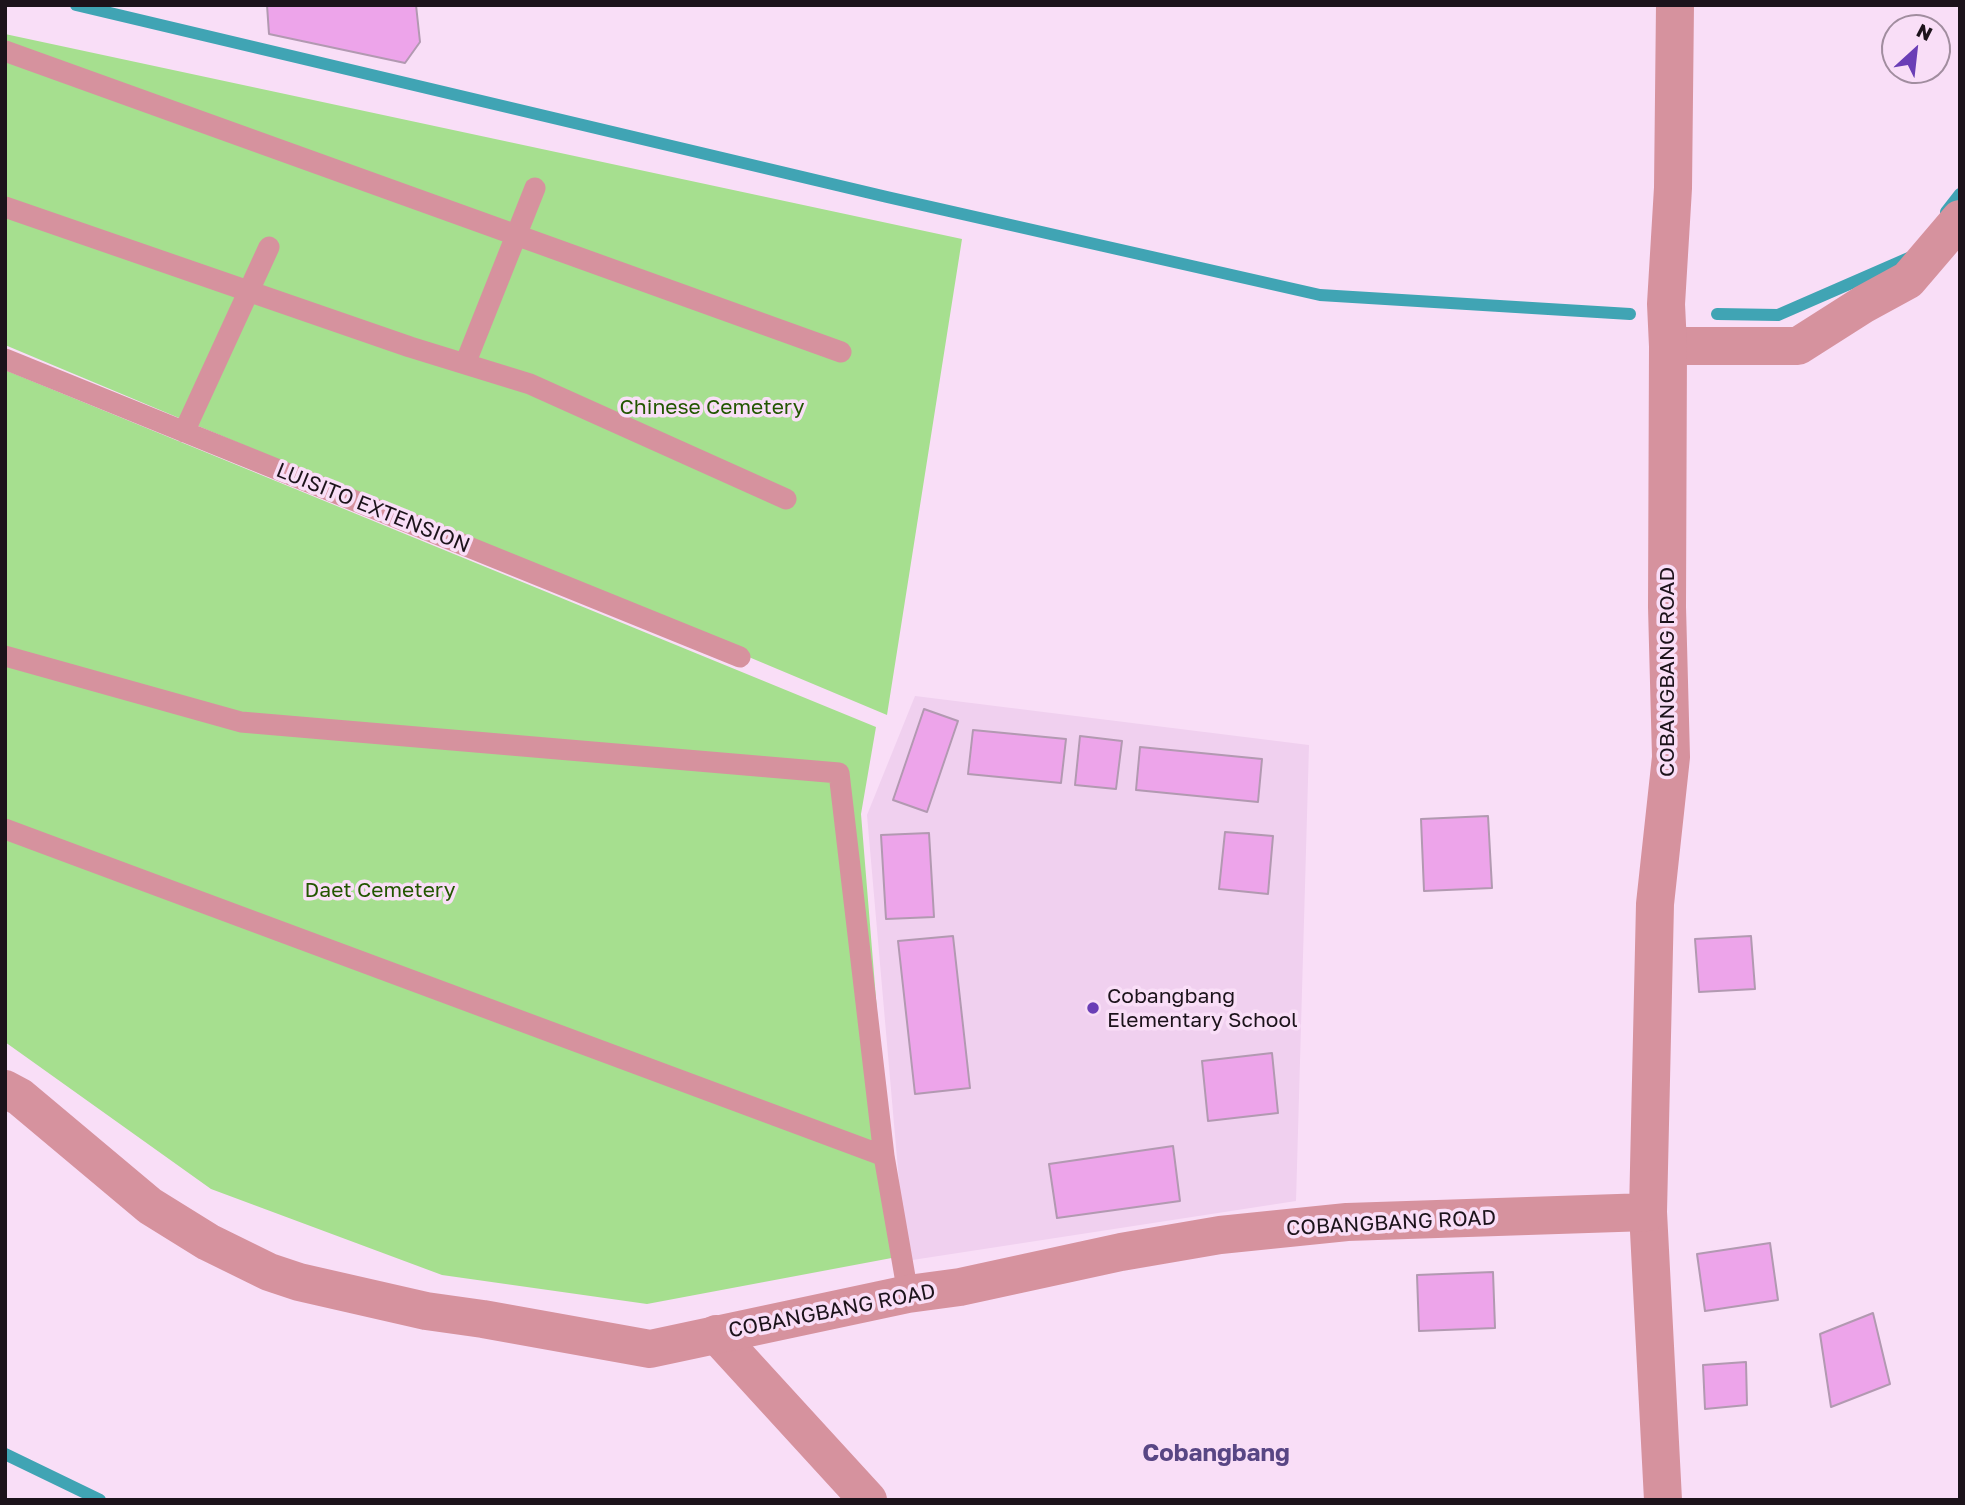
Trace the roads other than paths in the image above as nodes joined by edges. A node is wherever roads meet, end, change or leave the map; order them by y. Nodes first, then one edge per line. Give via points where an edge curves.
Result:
1 (1675, 5) edge
2 (5, 51) edge
3 (535, 188) dead end
4 (5, 207) edge
5 (1960, 219) edge
6 (516, 235) junction
7 (269, 247) dead end
8 (249, 291) junction
9 (1668, 346) junction
10 (841, 352) dead end
11 (5, 359) edge
12 (465, 364) junction
13 (184, 432) junction
14 (786, 499) dead end
15 (5, 656) edge
16 (740, 657) dead end
17 (5, 829) edge
18 (5, 1089) edge
19 (884, 1156) junction
20 (1648, 1212) junction
21 (908, 1294) junction
22 (716, 1334) junction
23 (869, 1500) edge
24 (1663, 1500) edge

1 - 9 street, COBANGBANG ROAD
2 - 6 lane
3 - 6 lane
4 - 8 lane
5 - 9 street via 1908,280 1798,346
6 - 10 lane
6 - 12 lane
7 - 8 lane
8 - 12 lane
8 - 13 lane
9 - 20 street, COBANGBANG ROAD via 1671,757 1655,904
11 - 13 lane, LUISITO EXTENSION
12 - 14 lane via 530,384
13 - 16 lane, LUISITO EXTENSION
15 - 19 lane via 241,722 839,773
17 - 19 lane
18 - 22 street, COBANGBANG ROAD via 150,1206 269,1272 426,1311 650,1349
19 - 21 lane
20 - 21 street, COBANGBANG ROAD via 1285,1227 1121,1252
20 - 24 street
21 - 22 street, COBANGBANG ROAD
22 - 23 street

